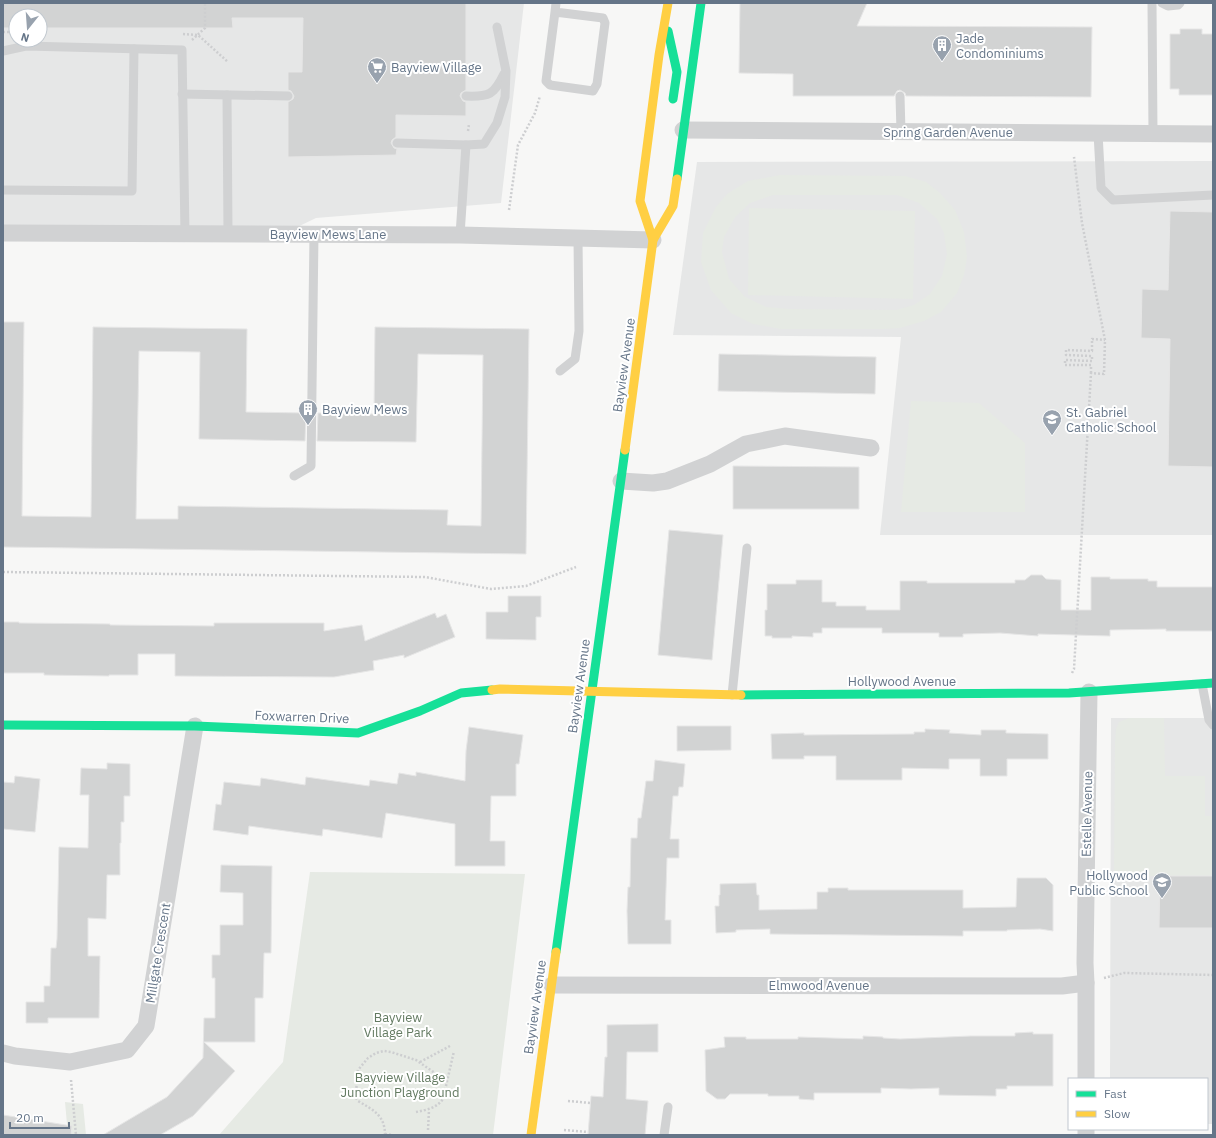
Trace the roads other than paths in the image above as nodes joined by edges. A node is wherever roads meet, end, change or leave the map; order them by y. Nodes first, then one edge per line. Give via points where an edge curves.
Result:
1 (668, 3) edge
2 (701, 3) edge
3 (1152, 3) edge
4 (1162, 3) edge
5 (1180, 3) edge
6 (555, 8) edge
7 (666, 18) junction
8 (497, 28) dead end
9 (134, 49) junction
10 (3, 51) edge
11 (506, 71) junction
12 (182, 94) junction
13 (227, 95) junction
14 (288, 96) dead end
15 (466, 96) dead end
16 (900, 96) dead end
17 (672, 107) dead end
18 (679, 128) junction
19 (901, 132) junction
20 (1098, 133) junction
21 (1153, 134) junction
22 (1213, 134) edge
23 (396, 143) dead end
24 (466, 145) junction
25 (3, 190) edge
26 (1213, 195) edge
27 (3, 233) edge
28 (185, 234) junction
29 (228, 234) junction
30 (314, 234) junction
31 (460, 235) junction
32 (578, 238) junction
33 (653, 240) junction
34 (560, 371) dead end
35 (871, 448) dead end
36 (294, 476) dead end
37 (621, 480) junction
38 (746, 548) dead end
39 (1201, 683) junction
40 (1213, 683) edge
41 (592, 692) junction
42 (1089, 692) junction
43 (732, 695) junction
44 (3, 725) edge
45 (1213, 725) edge
46 (195, 726) junction
47 (1086, 983) junction
48 (552, 985) junction
49 (3, 1052) edge
50 (1086, 1078) edge
51 (668, 1107) dead end
52 (531, 1135) edge
53 (664, 1135) edge

1 - 7 main road, Bayview Avenue
2 - 18 main road, Bayview Avenue
3 - 21 lane
4 - 5 lane via 1168,6
6 - 6 lane via 546,81 550,85 593,91 597,84 605,23 603,18
7 - 17 main road via 677,72
7 - 33 main road, Bayview Avenue via 640,201
8 - 11 lane
9 - 10 lane via 26,46
9 - 12 lane via 182,50
9 - 25 lane via 132,191
11 - 15 lane via 498,88 487,95
11 - 24 lane via 505,97 497,123 484,144
12 - 13 lane
12 - 28 lane
13 - 14 lane
13 - 29 lane
16 - 19 lane
18 - 19 street, Spring Garden Avenue
18 - 33 main road, Bayview Avenue via 673,206
19 - 20 street, Spring Garden Avenue
20 - 21 street, Spring Garden Avenue
20 - 26 lane via 1101,188 1113,200
21 - 22 street, Spring Garden Avenue
23 - 24 lane
24 - 31 lane
27 - 28 street, Bayview Mews Lane
28 - 29 street, Bayview Mews Lane
29 - 30 street, Bayview Mews Lane
30 - 31 street, Bayview Mews Lane
30 - 36 lane via 311,466
31 - 32 street, Bayview Mews Lane
32 - 33 street, Bayview Mews Lane
32 - 34 lane via 579,331 574,359
33 - 37 main road, Bayview Avenue
35 - 37 street via 785,436 746,444 710,464 667,481 653,483
37 - 41 main road, Bayview Avenue
38 - 43 lane
39 - 40 main road, Hollywood Avenue
39 - 42 main road, Hollywood Avenue
39 - 45 lane via 1209,720
41 - 43 main road, Hollywood Avenue
41 - 46 main road, Foxwarren Drive via 500,690 461,693 358,733
41 - 48 main road, Bayview Avenue
42 - 43 main road, Hollywood Avenue
42 - 47 street, Estelle Avenue
44 - 46 main road, Foxwarren Drive
46 - 49 street, Millgate Crescent via 146,1026 127,1050 70,1062 15,1056
47 - 48 street, Elmwood Avenue via 1062,986
47 - 50 street, Estelle Avenue
48 - 52 main road, Bayview Avenue
51 - 53 lane

